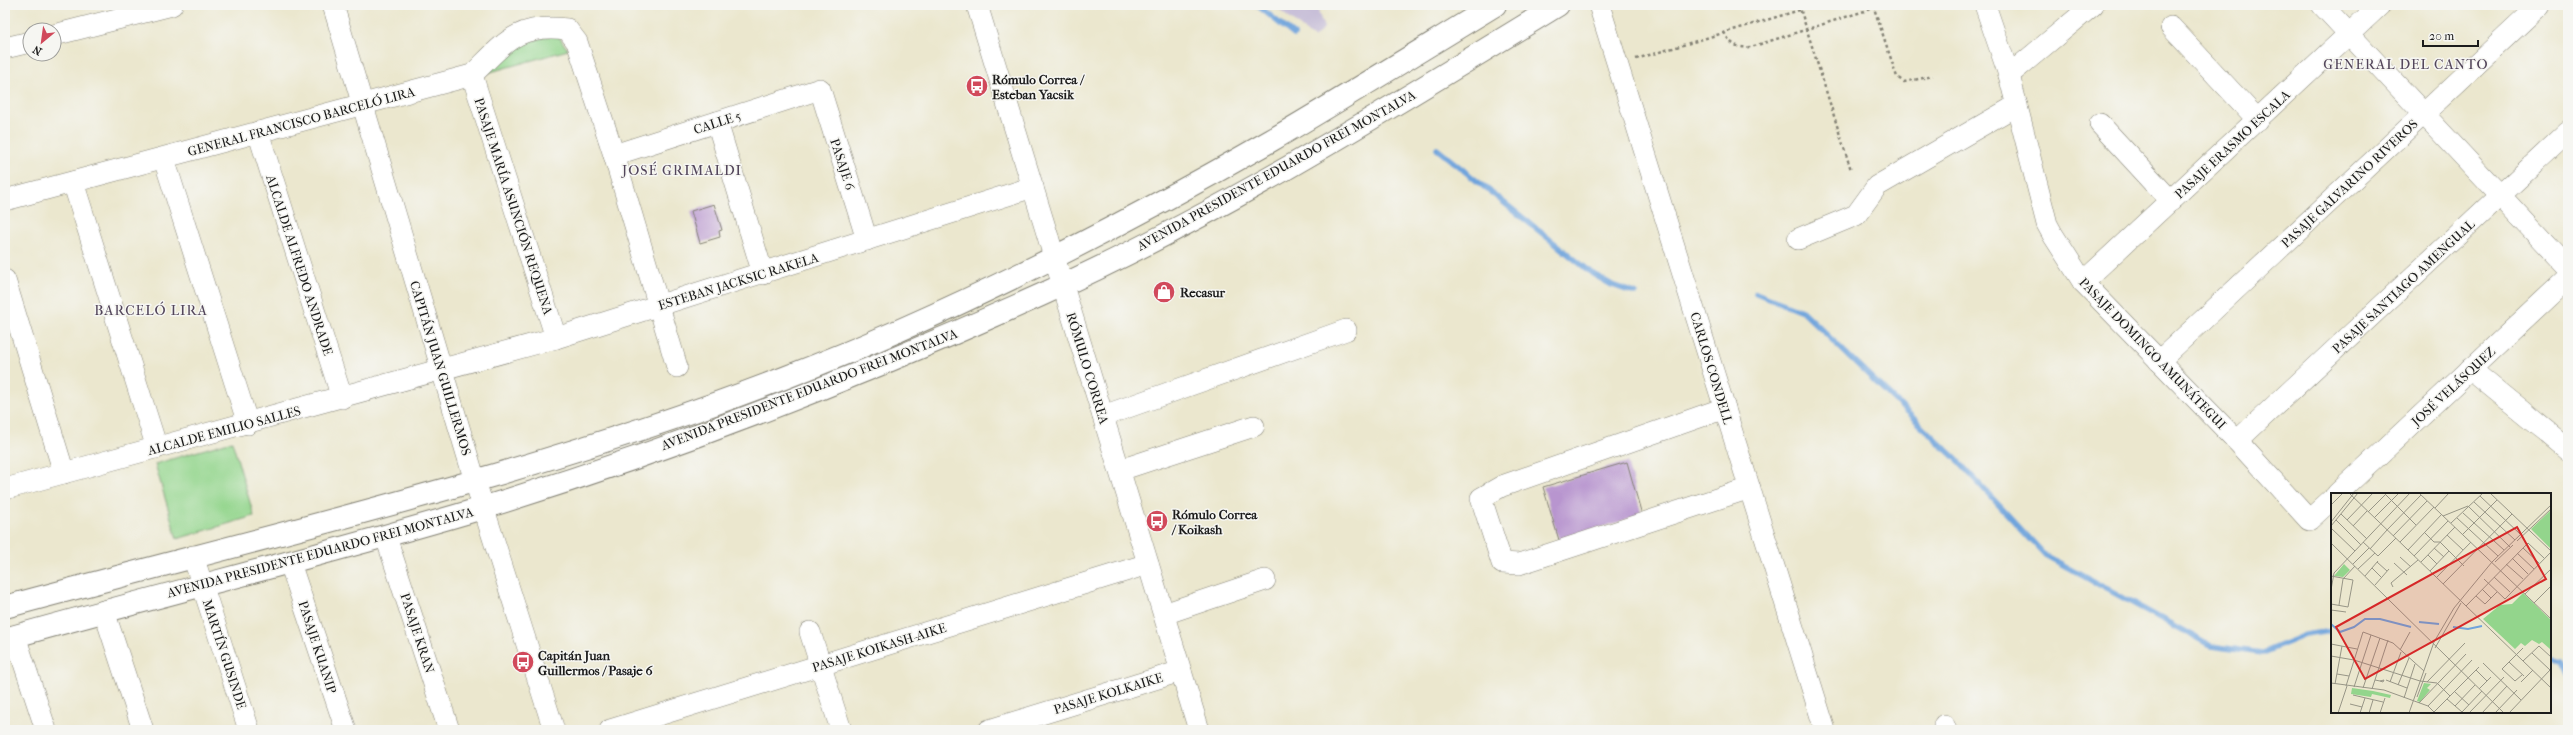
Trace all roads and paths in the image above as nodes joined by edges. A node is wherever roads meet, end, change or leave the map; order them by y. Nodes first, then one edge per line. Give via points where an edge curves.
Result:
1 (172, 5) edge
2 (333, 5) edge
3 (977, 5) edge
4 (1495, 5) edge
5 (1558, 5) edge
6 (1599, 5) edge
7 (1799, 5) edge
8 (1985, 5) edge
9 (2093, 5) edge
10 (2322, 5) edge
11 (2380, 5) edge
12 (2540, 5) edge
13 (1873, 7) edge
14 (1800, 10) junction
15 (2171, 27) dead end
16 (1806, 30) junction
17 (1724, 32) junction
18 (62, 33) edge
19 (2349, 34) junction
20 (22, 44) edge
21 (5, 48) edge
22 (1618, 64) junction
23 (472, 74) junction
24 (1933, 76) dead end
25 (2009, 76) junction
26 (820, 89) joint
27 (362, 103) junction
28 (2017, 105) junction
29 (2424, 114) junction
30 (2258, 120) junction
31 (717, 122) junction
32 (2100, 124) dead end
33 (258, 132) junction
34 (2568, 132) edge
35 (614, 155) junction
36 (164, 159) junction
37 (1851, 170) dead end
38 (73, 182) junction
39 (1033, 187) junction
40 (2500, 195) junction
41 (5, 200) edge
42 (2171, 201) junction
43 (1798, 239) dead end
44 (867, 240) junction
45 (1055, 258) junction
46 (2568, 268) edge
47 (763, 274) junction
48 (2568, 278) edge
49 (5, 280) edge
50 (2083, 282) junction
51 (1063, 285) junction
52 (659, 305) junction
53 (1346, 330) dead end
54 (556, 338) junction
55 (2159, 361) junction
56 (677, 367) dead end
57 (2470, 369) junction
58 (442, 371) junction
59 (342, 398) junction
60 (1725, 408) junction
61 (1103, 416) junction
62 (248, 424) junction
63 (1254, 426) dead end
64 (2237, 441) junction
65 (157, 448) junction
66 (2568, 449) edge
67 (1120, 470) junction
68 (64, 474) junction
69 (475, 481) junction
70 (1750, 488) junction
71 (5, 489) edge
72 (2338, 493) edge
73 (2331, 500) edge
74 (483, 508) junction
75 (386, 536) junction
76 (193, 556) junction
77 (290, 563) junction
78 (1148, 564) junction
79 (1265, 580) dead end
80 (202, 584) junction
81 (5, 607) edge
82 (104, 611) junction
83 (1164, 614) junction
84 (810, 632) dead end
85 (10, 637) edge
86 (820, 665) junction
87 (1181, 671) junction
88 (46, 730) edge
89 (143, 730) edge
90 (249, 730) edge
91 (346, 730) edge
92 (449, 730) edge
93 (554, 730) edge
94 (610, 730) edge
95 (841, 730) edge
96 (989, 730) edge
97 (1199, 730) edge
98 (1825, 730) edge

1 - 18 street
2 - 27 street, CAPITÁN JUAN GUILLERMOS
3 - 39 street, RÓMULO CORREA
4 - 45 main road, AVENIDA PRESIDENTE EDUARDO FREI MONTALVA via 1272,140
5 - 51 main road, AVENIDA PRESIDENTE EDUARDO FREI MONTALVA via 1388,109 1178,228
6 - 22 street, CARLOS CONDELL
7 - 14 path
8 - 25 street, PASAJE DOMINGO AMUNÁTEGUI
9 - 25 street
10 - 19 street
11 - 19 street, PASAJE ERASMO ESCALA
12 - 29 street, PASAJE GALVARINO RIVEROS
13 - 16 path
13 - 24 path via 1896,77 1904,82
14 - 16 path
14 - 17 path
15 - 30 street
16 - 17 path via 1751,48 1738,48 1730,44
16 - 37 path
17 - 22 path
19 - 29 street
19 - 30 street, PASAJE ERASMO ESCALA
20 - 21 street
22 - 60 street, CARLOS CONDELL
23 - 27 street, GENERAL FRANCISCO BARCELÓ LIRA
23 - 35 street, GENERAL FRANCISCO BARCELÓ LIRA via 511,36 545,26 567,28 577,42
23 - 54 street, PASAJE MARÍA ASUNCIÓN REQUENA
25 - 28 street, PASAJE DOMINGO AMUNÁTEGUI
26 - 31 street, CALLE 5
26 - 44 street, PASAJE 6
27 - 33 street, GENERAL FRANCISCO BARCELÓ LIRA
27 - 58 street, CAPITÁN JUAN GUILLERMOS
28 - 43 street via 1877,186 1856,215
28 - 50 street, PASAJE DOMINGO AMUNÁTEGUI via 2047,224
29 - 40 street
29 - 55 street, PASAJE GALVARINO RIVEROS
30 - 42 street, PASAJE ERASMO ESCALA
31 - 35 street, CALLE 5
31 - 47 street
32 - 42 street
33 - 36 street, GENERAL FRANCISCO BARCELÓ LIRA
33 - 59 street, ALCALDE ALFREDO ANDRADE
34 - 40 street, PASAJE SANTIAGO AMENGUAL
35 - 52 street
36 - 38 street, GENERAL FRANCISCO BARCELÓ LIRA
36 - 62 street
38 - 41 street, GENERAL FRANCISCO BARCELÓ LIRA
38 - 65 street
39 - 44 street, ESTEBAN JACKSIC RAKELA
39 - 45 street, RÓMULO CORREA
40 - 46 street
40 - 64 street, PASAJE SANTIAGO AMENGUAL
42 - 50 street, PASAJE ERASMO ESCALA
44 - 47 street, ESTEBAN JACKSIC RAKELA
45 - 51 street, RÓMULO CORREA
45 - 69 main road, AVENIDA PRESIDENTE EDUARDO FREI MONTALVA via 937,314 786,378 632,433
47 - 52 street, ESTEBAN JACKSIC RAKELA
48 - 57 street, JOSÉ VELÁSQUEZ
49 - 68 street
50 - 55 street, PASAJE DOMINGO AMUNÁTEGUI
51 - 61 street, RÓMULO CORREA
51 - 74 main road, AVENIDA PRESIDENTE EDUARDO FREI MONTALVA via 910,352 797,397 598,470
52 - 54 street, ESTEBAN JACKSIC RAKELA
52 - 56 street
53 - 61 street
54 - 58 street, ESTEBAN JACKSIC RAKELA
55 - 64 street, PASAJE DOMINGO AMUNÁTEGUI
57 - 66 street
57 - 72 street, JOSÉ VELÁSQUEZ
58 - 59 street, ALCALDE EMILIO SALLES
58 - 69 street, CAPITÁN JUAN GUILLERMOS
59 - 62 street, ALCALDE EMILIO SALLES
60 - 70 street, CARLOS CONDELL
60 - 70 street via 1502,486 1481,498 1502,563 1518,564
61 - 67 street, RÓMULO CORREA
62 - 65 street, ALCALDE EMILIO SALLES
63 - 67 street
64 - 73 street, PASAJE DOMINGO AMUNÁTEGUI via 2309,520
65 - 68 street, ALCALDE EMILIO SALLES
67 - 78 street, RÓMULO CORREA
68 - 71 street, ALCALDE EMILIO SALLES
69 - 74 street, CAPITÁN JUAN GUILLERMOS
69 - 76 main road, AVENIDA PRESIDENTE EDUARDO FREI MONTALVA
70 - 98 street, CARLOS CONDELL
74 - 75 main road, AVENIDA PRESIDENTE EDUARDO FREI MONTALVA
74 - 93 street, CAPITÁN JUAN GUILLERMOS
75 - 77 main road, AVENIDA PRESIDENTE EDUARDO FREI MONTALVA
75 - 92 street, PASAJE KRAN
76 - 80 street, MARTÍN GUSINDE
76 - 81 main road, AVENIDA PRESIDENTE EDUARDO FREI MONTALVA
77 - 80 main road, AVENIDA PRESIDENTE EDUARDO FREI MONTALVA
77 - 91 street, PASAJE KUANIP
78 - 83 street, RÓMULO CORREA
78 - 86 street, PASAJE KOIKASH-AIKE
79 - 83 street
80 - 82 main road, AVENIDA PRESIDENTE EDUARDO FREI MONTALVA
80 - 90 street, MARTÍN GUSINDE
82 - 85 main road, AVENIDA PRESIDENTE EDUARDO FREI MONTALVA
82 - 89 street
83 - 87 street, RÓMULO CORREA
84 - 86 street
85 - 88 street
86 - 94 street, PASAJE KOIKASH-AIKE
86 - 95 street
87 - 96 street, PASAJE KOLKAIKE
87 - 97 street, RÓMULO CORREA

